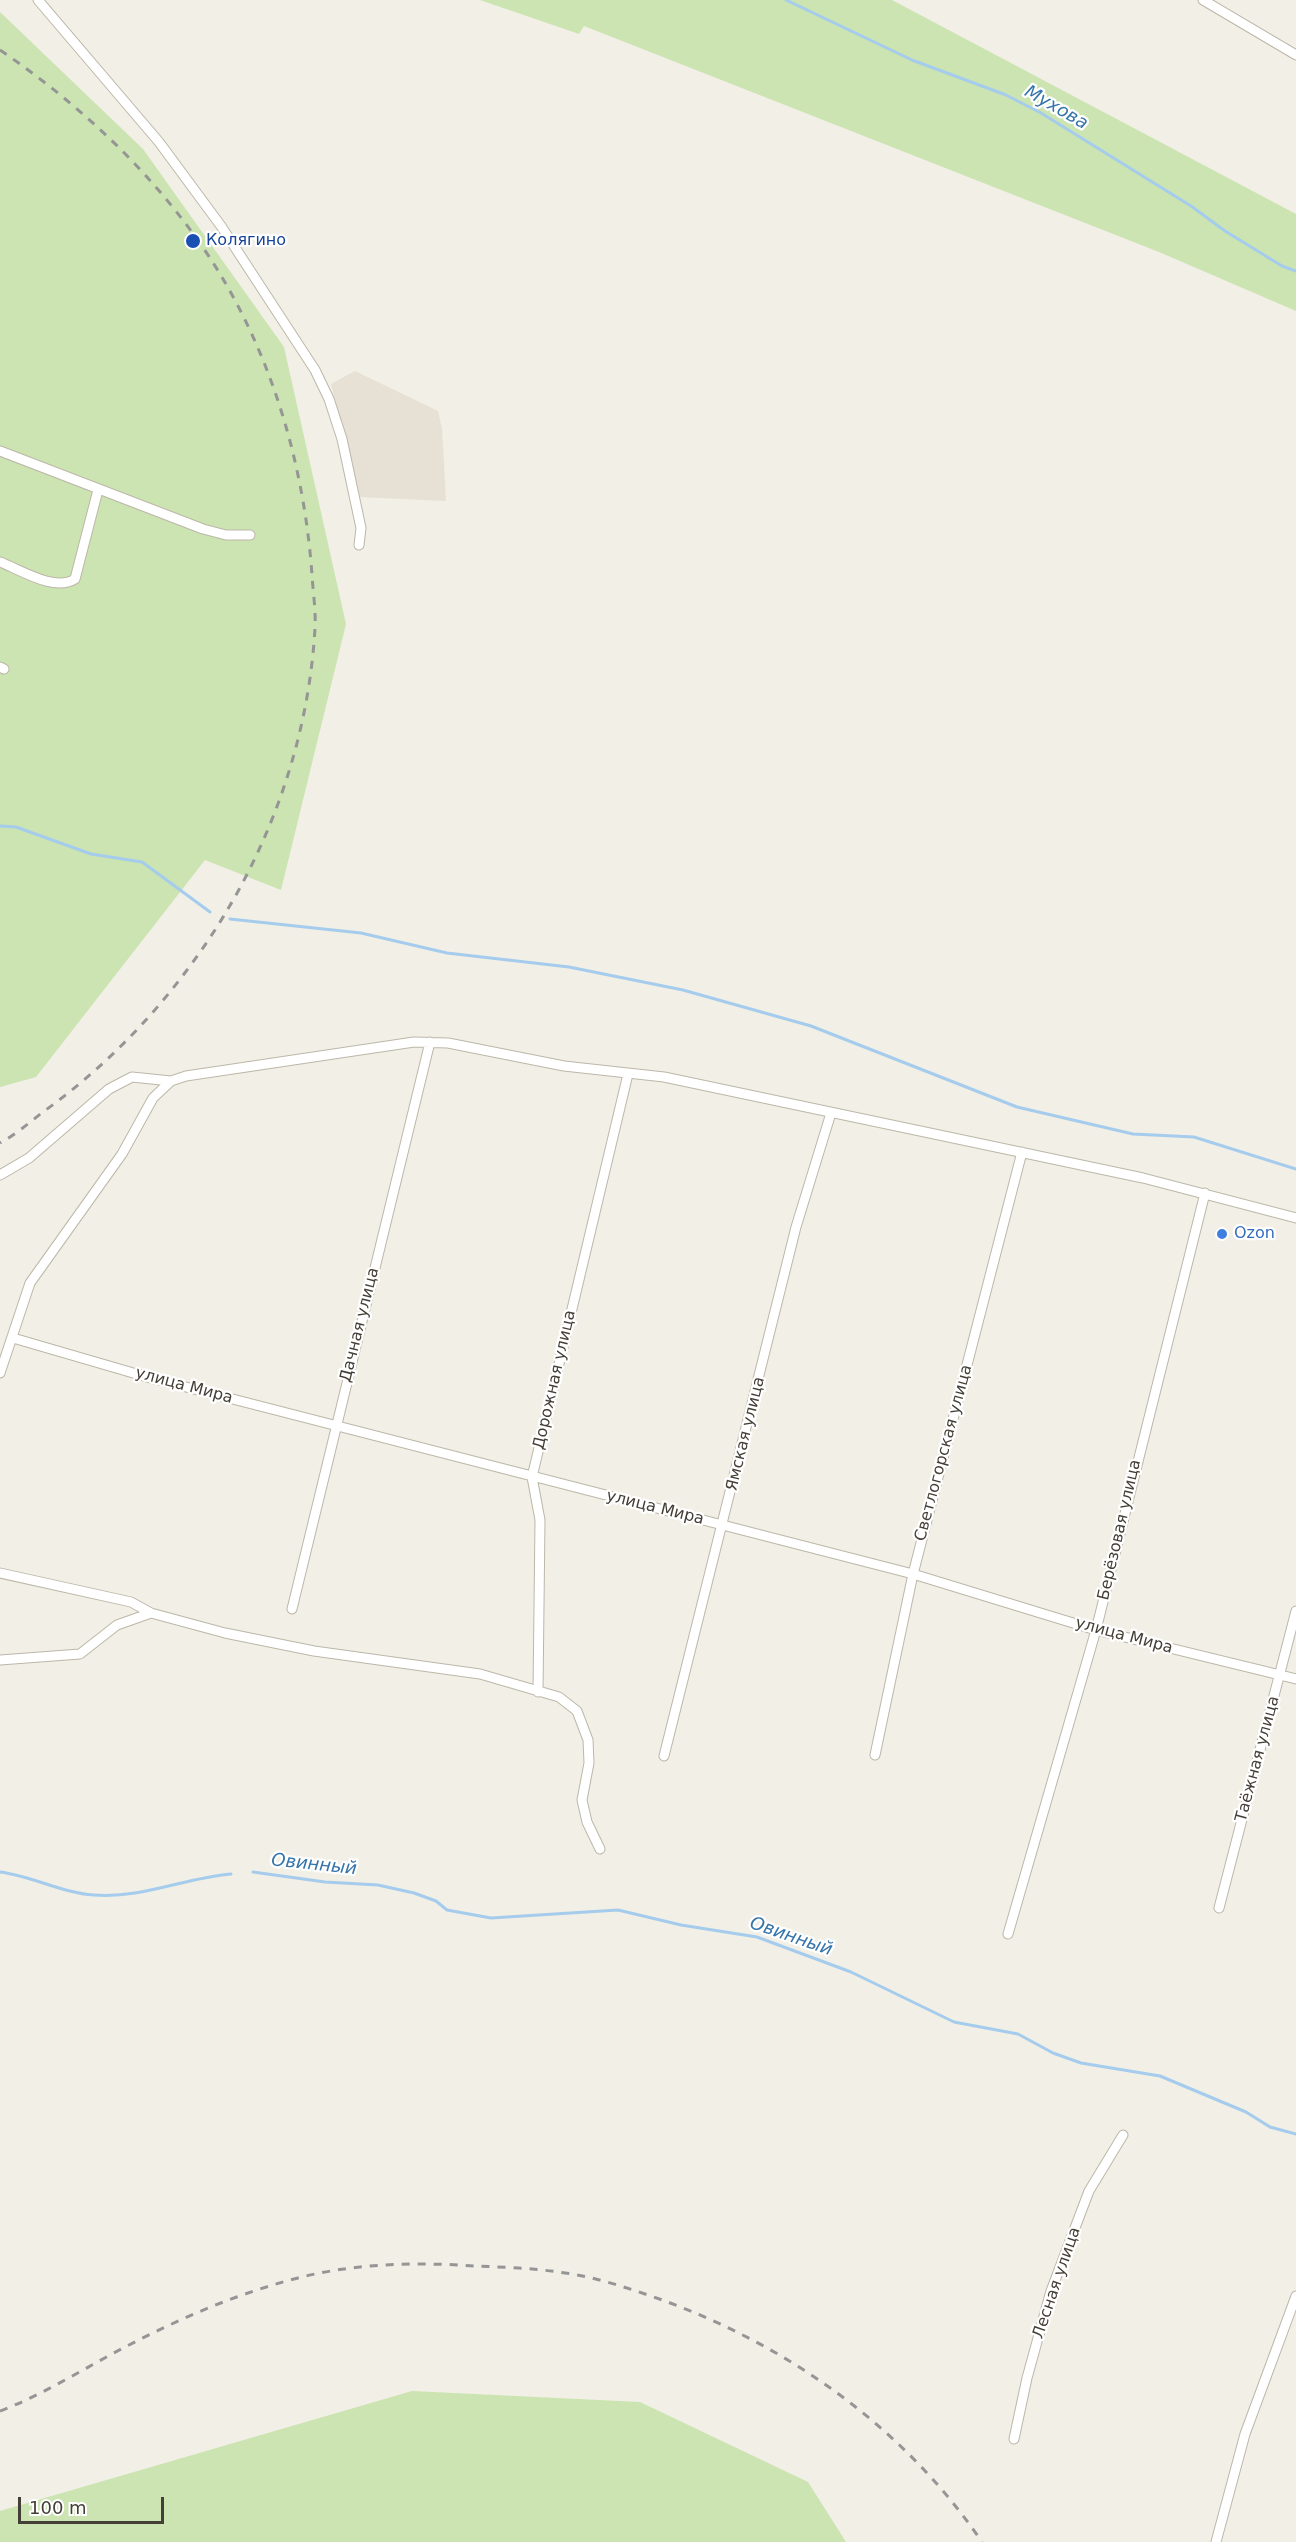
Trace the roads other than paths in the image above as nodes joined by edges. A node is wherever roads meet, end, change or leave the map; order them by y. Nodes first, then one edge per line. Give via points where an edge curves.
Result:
1 (38, 0) edge
2 (1203, 0) edge
3 (1296, 56) edge
4 (0, 451) edge
5 (98, 490) junction
6 (250, 536) dead end
7 (359, 545) dead end
8 (0, 562) edge
9 (430, 1042) junction
10 (628, 1074) junction
11 (171, 1081) junction
12 (831, 1113) junction
13 (1022, 1152) junction
14 (0, 1175) edge
15 (1205, 1192) junction
16 (1296, 1218) edge
17 (14, 1338) junction
18 (0, 1373) edge
19 (335, 1425) junction
20 (532, 1477) junction
21 (723, 1525) junction
22 (0, 1573) edge
23 (913, 1574) junction
24 (292, 1609) dead end
25 (1296, 1611) edge
26 (152, 1612) junction
27 (1096, 1630) junction
28 (0, 1660) edge
29 (1280, 1675) junction
30 (1296, 1679) edge
31 (538, 1692) junction
32 (875, 1755) dead end
33 (664, 1756) dead end
34 (600, 1849) dead end
35 (1219, 1908) dead end
36 (1008, 1934) dead end
37 (1123, 2135) dead end
38 (1296, 2296) edge
39 (1014, 2439) dead end
40 (1216, 2542) edge

1 - 7 street via 159,142 221,226 315,370 342,439 362,528
2 - 3 street
4 - 5 street
5 - 6 street via 226,536
5 - 8 street via 75,579 67,584 51,583
9 - 10 street
9 - 11 street
9 - 19 street, Дачная улица
10 - 12 street via 664,1077
10 - 20 street, Дорожная улица
11 - 14 street via 132,1077 109,1089 29,1158
11 - 17 street via 153,1098 122,1154 30,1283
12 - 13 street
12 - 21 street, Ямская улица via 796,1227
13 - 15 street
13 - 23 street, Светлогорская улица
15 - 16 street
15 - 27 street, Берёзовая улица
17 - 18 street
17 - 19 street, улица Мира
19 - 20 street, улица Мира
19 - 24 street, Дачная улица
20 - 21 street, улица Мира
20 - 31 street, Дорожная улица via 540,1520
21 - 23 street, улица Мира
21 - 33 street, Ямская улица
22 - 26 street via 132,1602
23 - 27 street, улица Мира
23 - 32 street, Светлогорская улица
25 - 29 street, Таёжная улица
26 - 28 street via 117,1625 80,1654
26 - 31 street via 225,1633 314,1651 480,1674
27 - 29 street, улица Мира
27 - 36 street, Берёзовая улица
29 - 30 street, улица Мира
29 - 35 street, Таёжная улица
31 - 34 street via 568,1703 585,1728 589,1763 582,1800
37 - 39 street, Лесная улица via 1089,2191 1051,2291
38 - 40 street via 1245,2434

